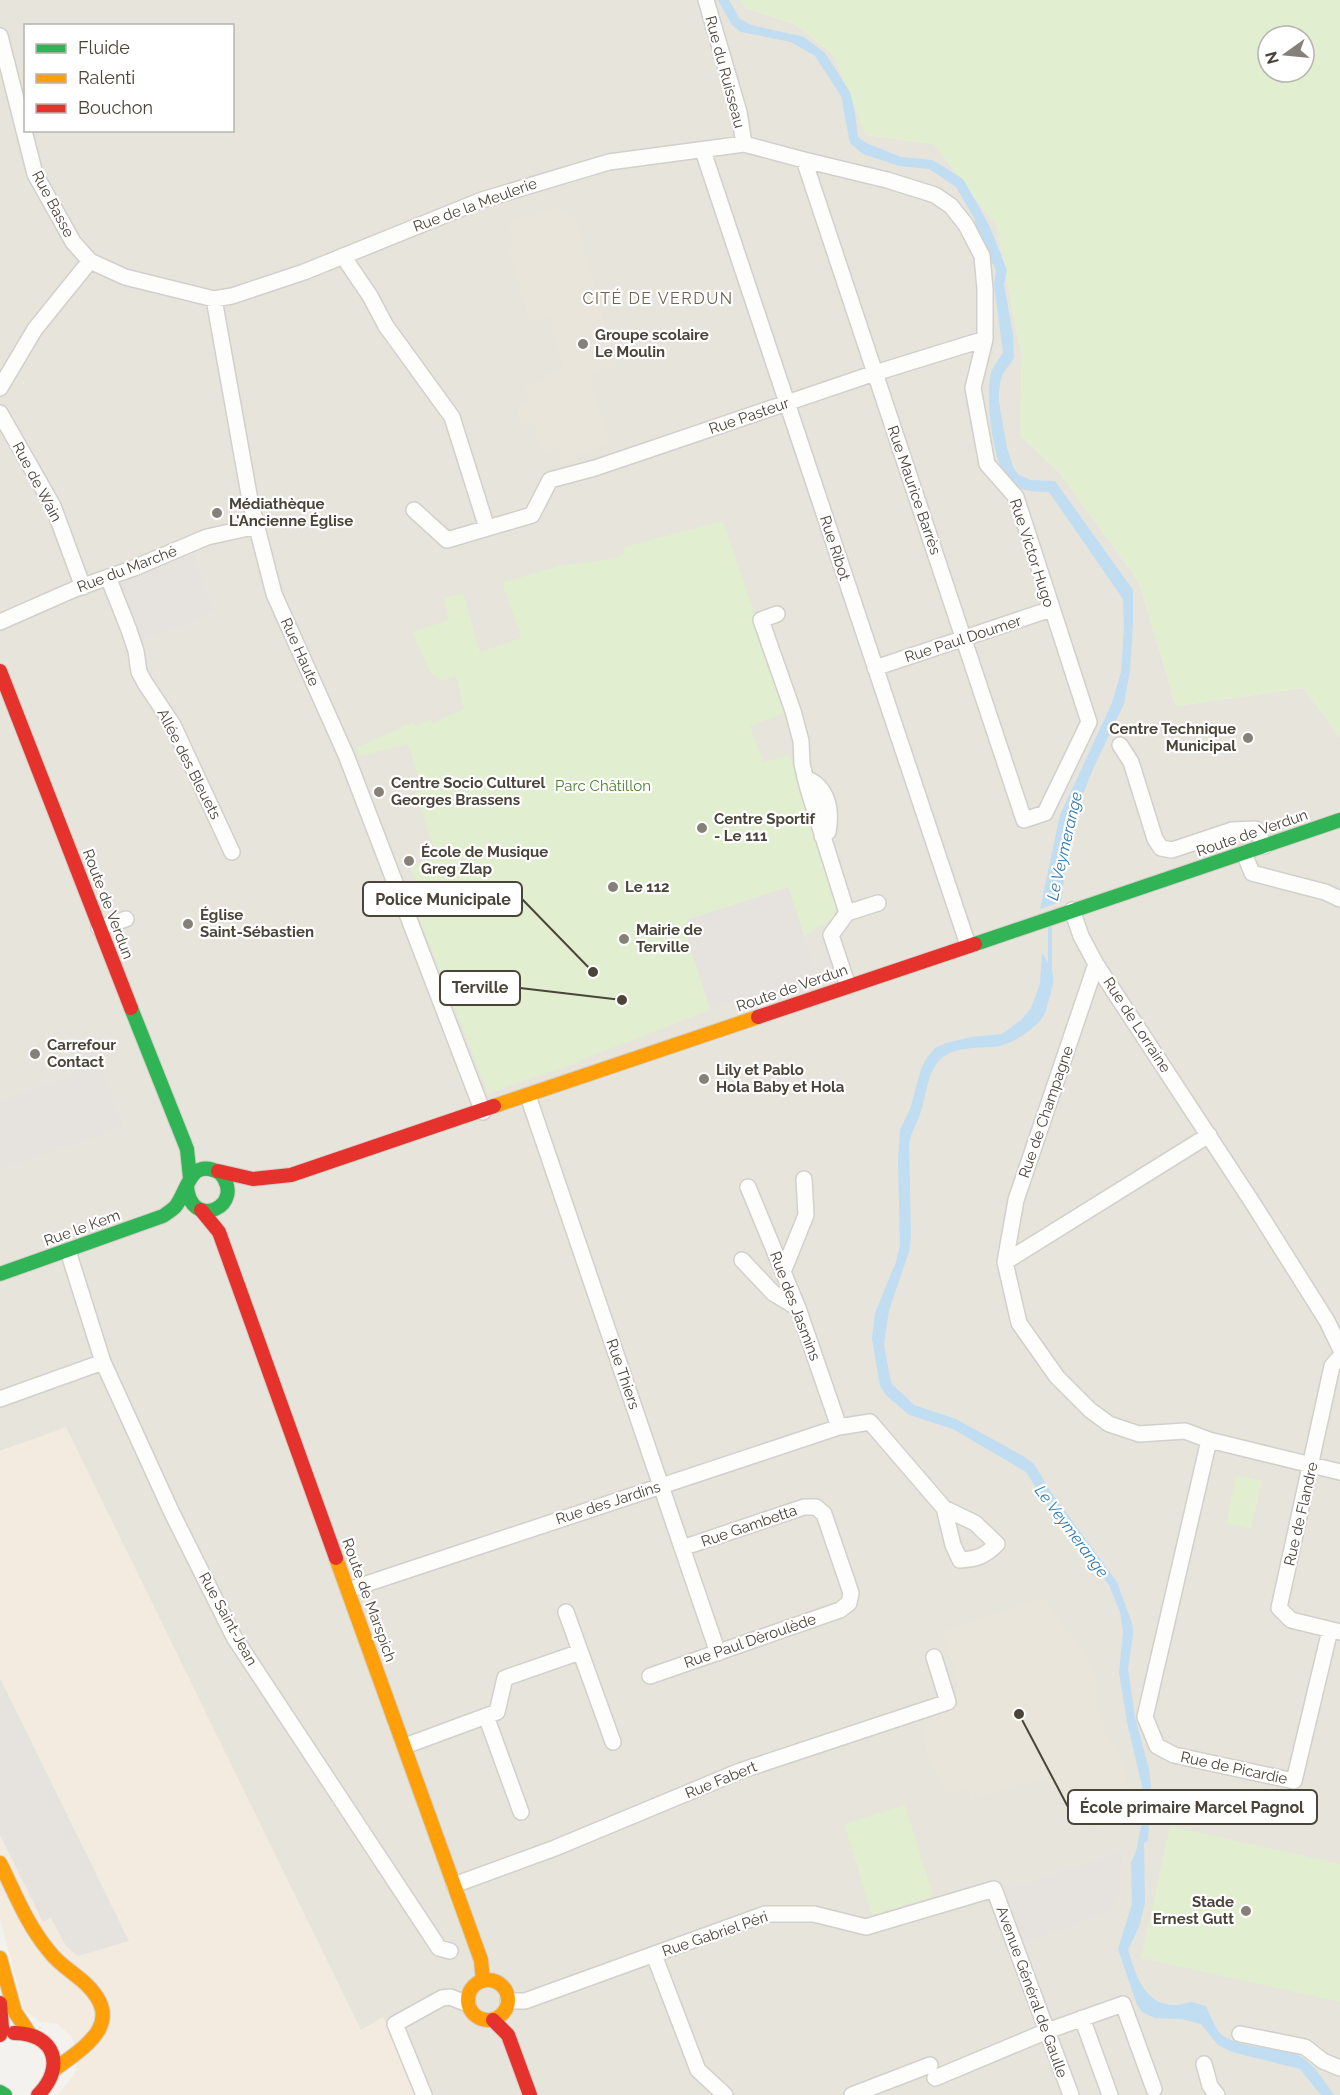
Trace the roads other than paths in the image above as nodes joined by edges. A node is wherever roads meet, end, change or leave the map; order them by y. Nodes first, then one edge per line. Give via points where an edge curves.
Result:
1 (706, 0) edge
2 (0, 36) edge
3 (24, 131) edge
4 (24, 132) edge
5 (744, 144) junction
6 (703, 150) junction
7 (804, 160) junction
8 (343, 256) junction
9 (90, 261) junction
10 (214, 299) junction
11 (985, 339) junction
12 (875, 373) junction
13 (0, 388) edge
14 (787, 403) junction
15 (0, 413) edge
16 (414, 510) dead end
17 (257, 526) junction
18 (487, 528) junction
19 (108, 577) junction
20 (83, 587) junction
21 (1051, 609) junction
22 (777, 614) dead end
23 (0, 622) edge
24 (964, 639) junction
25 (875, 668) junction
26 (0, 671) edge
27 (1120, 745) dead end
28 (1024, 820) joint
29 (1340, 820) edge
30 (1265, 846) junction
31 (232, 852) dead end
32 (1244, 853) junction
33 (1340, 899) edge
34 (878, 903) dead end
35 (1072, 910) junction
36 (847, 913) junction
37 (126, 919) dead end
38 (99, 928) junction
39 (968, 945) junction
40 (1096, 963) junction
41 (848, 986) junction
42 (528, 1096) junction
43 (483, 1112) junction
44 (1209, 1135) junction
45 (187, 1149) junction
46 (215, 1170) junction
47 (253, 1179) junction
48 (804, 1179) dead end
49 (189, 1182) junction
50 (748, 1187) dead end
51 (229, 1194) junction
52 (221, 1207) junction
53 (174, 1209) junction
54 (198, 1209) junction
55 (219, 1232) junction
56 (68, 1251) junction
57 (742, 1260) dead end
58 (1005, 1262) junction
59 (783, 1272) junction
60 (0, 1274) edge
61 (798, 1308) junction
62 (1340, 1348) edge
63 (1340, 1357) edge
64 (103, 1362) junction
65 (0, 1399) edge
66 (839, 1426) junction
67 (1209, 1440) junction
68 (1312, 1465) junction
69 (1340, 1472) edge
70 (661, 1486) junction
71 (945, 1508) dead end
72 (682, 1548) junction
73 (348, 1590) junction
74 (849, 1603) joint
75 (566, 1612) dead end
76 (1335, 1631) edge
77 (580, 1652) junction
78 (718, 1653) junction
79 (934, 1657) dead end
80 (650, 1676) dead end
81 (486, 1716) junction
82 (613, 1742) dead end
83 (405, 1746) junction
84 (520, 1812) dead end
85 (0, 1863) edge
86 (454, 1885) junction
87 (994, 1889) joint
88 (450, 1951) dead end
89 (654, 1955) junction
90 (0, 1958) edge
91 (483, 1980) junction
92 (508, 2001) junction
93 (0, 2003) edge
94 (468, 2004) junction
95 (1082, 2018) junction
96 (493, 2020) junction
97 (1047, 2031) junction
98 (29, 2033) junction
99 (1240, 2034) dead end
100 (95, 2037) junction
101 (0, 2038) edge
102 (43, 2040) junction
103 (1204, 2064) dead end
104 (1340, 2068) edge
105 (54, 2073) junction
106 (884, 2089) edge
107 (1154, 2089) dead end
108 (0, 2092) edge
109 (5, 2095) edge
110 (38, 2095) edge
111 (53, 2095) edge
112 (424, 2095) edge
113 (530, 2095) edge
114 (725, 2095) edge
115 (852, 2095) edge
116 (1071, 2095) edge
117 (1110, 2095) edge
118 (1217, 2095) edge

1 - 5 street, Rue du Ruisseau via 739,111
2 - 3 street, Rue Basse
4 - 9 street, Rue Basse via 35,174 73,242
5 - 6 street, Rue de la Meulerie
5 - 7 street, Rue Victor Hugo
6 - 8 street, Rue de la Meulerie via 609,162 556,176 482,200
6 - 14 street, Rue Ribot
7 - 11 street, Rue Victor Hugo via 935,195 951,206 982,256
7 - 12 street, Rue Maurice Barrès
8 - 10 street, Rue de la Meulerie via 288,278
8 - 18 street via 386,326 452,417
9 - 10 street via 125,277
9 - 13 street via 35,329
10 - 17 street, Rue Haute
11 - 12 street, Rue Pasteur
11 - 21 street, Rue Victor Hugo via 973,388 987,464 1016,497
12 - 14 street, Rue Pasteur
12 - 24 street, Rue Maurice Barrès
14 - 18 street, Rue Pasteur via 550,480 532,515
14 - 25 street, Rue Ribot
15 - 20 street, Rue de Wain via 52,506
16 - 18 street via 447,540
17 - 19 street, Rue du Marché via 207,537
17 - 43 street, Rue Haute via 274,594 346,755
19 - 20 street, Rue du Marché
19 - 31 street, Allée des Bleuets via 136,651 139,672 172,725
20 - 23 street, Rue du Marché
21 - 24 street, Rue Paul Doumer
21 - 28 street, Rue Victor Hugo via 1089,722 1045,813
22 - 36 street via 761,621 793,711 805,778
24 - 25 street, Rue Paul Doumer
24 - 28 street, Rue Maurice Barrès
25 - 39 street, Rue Ribot
26 - 38 main road, Route de Verdun
27 - 30 street via 1131,762 1161,848 1172,850 1232,830 1255,829
29 - 30 main road, Route de Verdun
30 - 32 main road, Route de Verdun
32 - 33 street via 1252,873
32 - 35 main road, Route de Verdun
34 - 36 street
35 - 39 main road, Route de Verdun
35 - 40 street, Rue de Lorraine
36 - 41 street via 831,935
37 - 38 street
38 - 45 main road, Route de Verdun
39 - 41 main road, Route de Verdun
40 - 44 street, Rue de Lorraine
40 - 58 street, Rue de Champagne via 1016,1200
41 - 42 main road, Route de Verdun
42 - 43 main road, Route de Verdun
42 - 70 street, Rue Thiers
43 - 47 main road, Route de Verdun via 291,1175
44 - 58 street
44 - 62 street, Rue de Lorraine via 1327,1321
45 - 46 main road, Route de Verdun
45 - 49 main road, Route de Verdun
46 - 47 main road, Route de Verdun
46 - 49 main road via 199,1171
46 - 51 main road via 227,1181
47 - 51 main road, Route de Verdun
48 - 59 street via 806,1215
49 - 53 main road
49 - 54 main road via 188,1198
50 - 59 street, Rue des Jasmins
51 - 52 main road
52 - 54 main road via 212,1211
52 - 55 main road, Route de Marspich
53 - 54 main road, Rue le Kem
53 - 56 main road, Rue le Kem
54 - 55 main road, Route de Marspich
55 - 73 main road, Route de Marspich
56 - 60 main road, Rue le Kem
56 - 64 street, Rue Saint-Jean
57 - 61 street via 773,1293
58 - 67 street, Rue de Champagne via 1019,1323 1057,1377 1090,1410 1110,1424 1139,1434 1185,1431
59 - 61 street, Rue des Jasmins
61 - 66 street, Rue des Jasmins
63 - 68 street, Rue de Flandre via 1332,1366
64 - 65 street
64 - 88 street, Rue Saint-Jean via 234,1637 439,1948
66 - 70 street, Rue des Jardins
66 - 71 street, Rue des Jardins via 870,1422
67 - 68 street, Rue de Champagne
67 - 76 street, Rue de Picardie via 1145,1717 1157,1746 1174,1755 1294,1781
68 - 69 street, Rue de Champagne
68 - 76 street, Rue de Flandre via 1279,1608 1291,1620
70 - 72 street, Rue Thiers
70 - 73 street, Rue des Jardins
72 - 74 street, Rue Gambetta via 804,1507 816,1507 824,1514 851,1593
72 - 78 street, Rue Thiers
73 - 83 main road, Route de Marspich
74 - 78 street, Rue Paul Dèroulède via 840,1610
75 - 77 street
77 - 81 street via 505,1678 497,1712
77 - 82 street
78 - 80 street, Rue Paul Dèroulède
79 - 86 street, Rue Fabert via 948,1702 740,1771 555,1848
81 - 83 street
81 - 84 street
83 - 86 main road, Route de Marspich
85 - 100 main road via 35,1933 50,1953 98,1998 103,2013
86 - 91 main road, Route de Marspich via 481,1960
87 - 89 street, Rue Gabriel Péri via 866,1928 814,1914 765,1914
87 - 97 street, Avenue Général de Gaulle
89 - 92 street, Rue Gabriel Péri via 525,2001
89 - 114 street via 698,2070
90 - 98 main road via 15,2012
91 - 92 main road via 499,1983
91 - 94 main road via 472,1987
92 - 96 main road via 504,2013
93 - 101 main road
94 - 96 main road via 474,2016
94 - 112 street via 442,1998 395,2024
95 - 97 street
95 - 107 street via 1123,2004
95 - 117 street
96 - 113 main road via 508,2035
97 - 106 street
97 - 116 street, Avenue Général de Gaulle
98 - 101 main road
98 - 102 main road
99 - 104 street via 1305,2047
100 - 102 main road via 64,2042
100 - 105 main road
102 - 105 main road via 52,2053
103 - 118 street
105 - 110 main road
105 - 111 main road
106 - 115 street
108 - 109 main road

